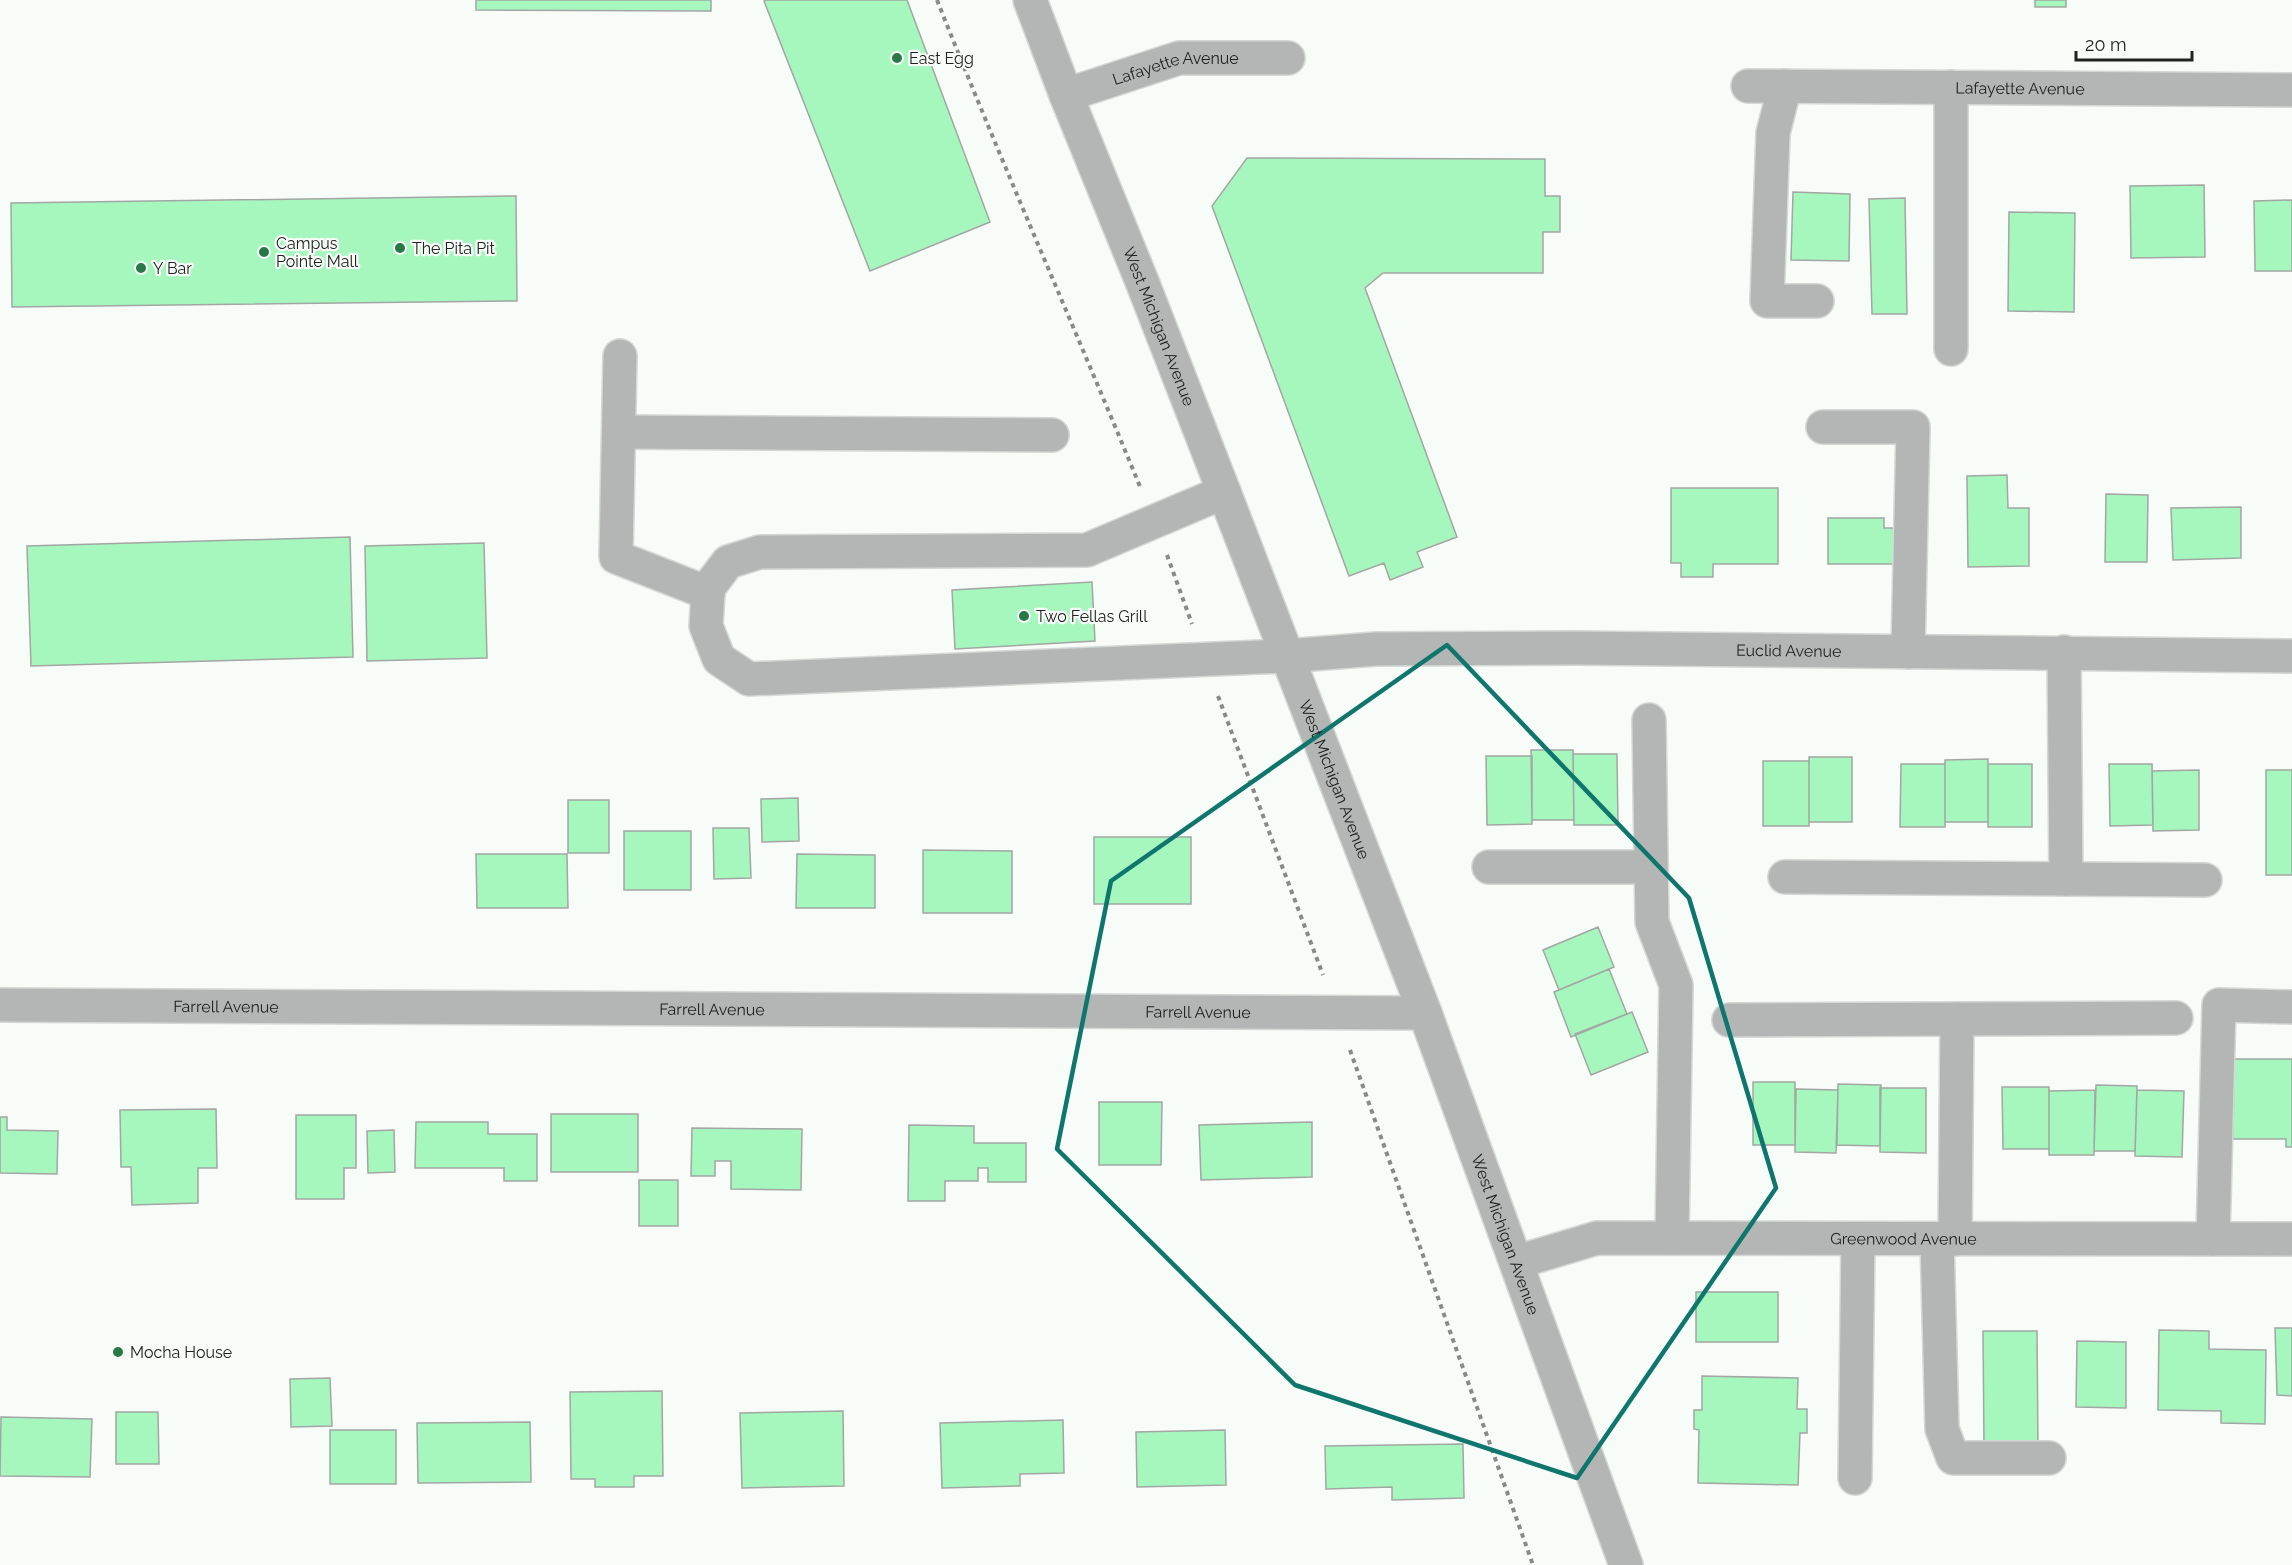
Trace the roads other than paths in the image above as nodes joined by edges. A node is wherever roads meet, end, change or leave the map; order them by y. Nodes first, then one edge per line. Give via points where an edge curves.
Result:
1 (1030, 0) edge
2 (1288, 58) dead end
3 (1748, 86) dead end
4 (1785, 86) junction
5 (1951, 87) junction
6 (2292, 90) edge
7 (1066, 95) junction
8 (1817, 301) dead end
9 (1951, 349) dead end
10 (620, 356) dead end
11 (1823, 427) dead end
12 (619, 432) junction
13 (1052, 435) dead end
14 (1224, 492) junction
15 (708, 593) junction
16 (1908, 652) junction
17 (2064, 652) junction
18 (1286, 656) junction
19 (2292, 656) edge
20 (1649, 720) dead end
21 (1489, 867) dead end
22 (1651, 867) junction
23 (1785, 877) dead end
24 (2066, 879) junction
25 (2205, 880) dead end
26 (0, 1005) edge
27 (2292, 1007) edge
28 (1425, 1013) junction
29 (2176, 1018) dead end
30 (1956, 1019) junction
31 (1729, 1020) dead end
32 (1672, 1238) junction
33 (1858, 1239) junction
34 (1946, 1239) junction
35 (2213, 1239) junction
36 (2292, 1239) edge
37 (1517, 1262) junction
38 (2049, 1458) dead end
39 (1855, 1478) dead end
40 (1626, 1565) edge

1 - 7 street, West Michigan Avenue
2 - 7 street, Lafayette Avenue via 1179,58
3 - 4 street, Lafayette Avenue
4 - 5 street, Lafayette Avenue
4 - 8 street via 1773,133 1767,301
5 - 6 street, Lafayette Avenue
5 - 9 street
7 - 14 street, West Michigan Avenue
10 - 12 street
11 - 16 street via 1913,428
12 - 13 street
12 - 15 street via 616,557
14 - 15 street via 1087,550 760,552 728,562
14 - 18 street, West Michigan Avenue
15 - 18 street, Euclid Avenue via 706,626 718,658 749,679
16 - 17 street, Euclid Avenue
16 - 18 street, Euclid Avenue via 1376,649
17 - 19 street, Euclid Avenue
17 - 24 street
18 - 28 street, West Michigan Avenue
20 - 22 street
21 - 22 street
22 - 32 street via 1652,922 1676,985
23 - 24 street
24 - 25 street
26 - 28 street, Farrell Avenue
27 - 35 street via 2219,1005
28 - 37 street, West Michigan Avenue
29 - 30 street
30 - 31 street
30 - 34 street
32 - 33 street, Greenwood Avenue
32 - 37 street, Greenwood Avenue via 1597,1238
33 - 34 street, Greenwood Avenue
33 - 39 street
34 - 35 street, Greenwood Avenue
34 - 38 street via 1942,1429 1953,1458
35 - 36 street, Greenwood Avenue
37 - 40 street, West Michigan Avenue

